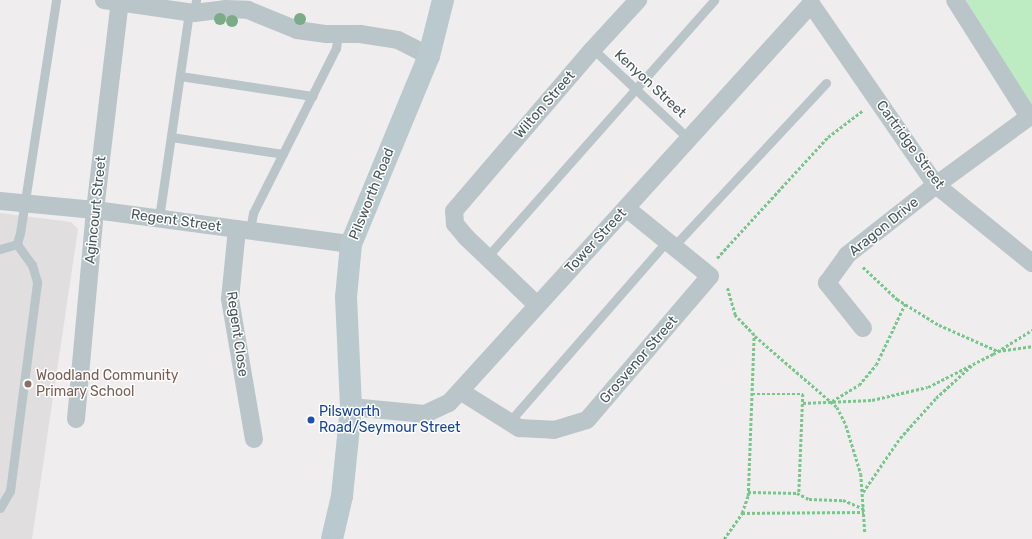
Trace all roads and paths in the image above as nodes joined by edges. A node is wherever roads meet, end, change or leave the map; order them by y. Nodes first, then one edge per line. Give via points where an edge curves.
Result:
1 (56, 0) edge
2 (443, 0) edge
3 (638, 0) edge
4 (714, 0) edge
5 (955, 0) edge
6 (115, 1) edge
7 (811, 4) joint
8 (193, 8) edge
9 (338, 34) junction
10 (593, 49) junction
11 (429, 56) junction
12 (180, 76) junction
13 (826, 83) dead end
14 (635, 89) junction
15 (312, 96) junction
16 (877, 99) junction
17 (171, 137) junction
18 (689, 139) junction
19 (283, 154) junction
20 (936, 185) junction
21 (0, 201) edge
22 (24, 204) junction
23 (626, 208) junction
24 (95, 210) junction
25 (159, 218) junction
26 (244, 230) junction
27 (17, 244) junction
28 (351, 244) junction
29 (670, 244) junction
30 (0, 249) edge
31 (850, 253) junction
32 (487, 257) junction
33 (1032, 263) edge
34 (710, 276) junction
35 (726, 284) dead end
36 (536, 304) junction
37 (905, 304) junction
38 (864, 328) dead end
39 (1032, 330) edge
40 (754, 336) junction
41 (1032, 346) edge
42 (998, 351) junction
43 (974, 363) junction
44 (460, 390) junction
45 (752, 394) junction
46 (831, 402) junction
47 (803, 403) junction
48 (351, 407) junction
49 (76, 419) dead end
50 (510, 421) junction
51 (254, 439) dead end
52 (748, 492) junction
53 (862, 493) junction
54 (799, 494) junction
55 (0, 508) edge
56 (864, 511) junction
57 (742, 513) junction
58 (865, 532) dead end
59 (332, 539) edge
60 (724, 539) edge

1 - 22 lane
2 - 11 street, Pilsworth Road
3 - 10 street, Wilton Street
4 - 14 lane
5 - 20 street, Aragon Drive via 1029,117
6 - 8 street
6 - 24 street, Agincourt Street
7 - 16 street, Cartridge Street
7 - 18 street, Tower Street
8 - 9 street via 248,10 297,30
8 - 12 lane
9 - 11 street via 360,34 398,40
9 - 15 lane via 336,48
10 - 14 lane, Kenyon Street
10 - 32 street, Wilton Street via 454,211 455,224
11 - 28 street, Pilsworth Road
12 - 15 lane
12 - 17 lane
13 - 29 lane
14 - 18 lane, Kenyon Street
14 - 32 lane
15 - 19 lane
16 - 20 street, Cartridge Street
16 - 34 path via 828,137 710,266
17 - 19 lane
17 - 25 lane
18 - 23 street, Tower Street
19 - 26 lane
20 - 31 street, Aragon Drive
20 - 33 street, Cartridge Street
21 - 22 street, Regent Street
22 - 24 street, Regent Street
22 - 27 lane
23 - 29 street
23 - 36 street, Tower Street
24 - 25 street, Regent Street
24 - 49 street, Agincourt Street
25 - 26 street, Regent Street
26 - 28 street, Regent Street
26 - 51 street, Regent Close via 230,299
27 - 30 lane
27 - 55 lane via 32,266 37,282 10,490
28 - 48 street, Pilsworth Road via 346,297
29 - 34 street
29 - 50 lane
31 - 37 path
31 - 38 street, Aragon Drive via 826,283
32 - 36 street
34 - 50 street, Grosvenor Street via 587,420 554,430 520,428
35 - 40 path via 735,314
36 - 44 street, Tower Street
37 - 42 path via 938,325
37 - 46 path via 876,365 859,385
39 - 42 path
40 - 45 path
40 - 46 path
41 - 42 path
42 - 43 path
43 - 46 path via 928,387 896,396
43 - 53 path via 936,398 900,438
44 - 48 street, Tower Street via 449,403 424,414
44 - 50 street, Grosvenor Street
45 - 47 path via 803,394
45 - 52 path
46 - 47 path
46 - 53 path via 846,425 861,474
47 - 54 path
48 - 59 street, Pilsworth Road via 342,496
52 - 54 path
52 - 57 path
53 - 56 path
54 - 56 path via 810,498 843,500
56 - 57 path
56 - 58 path
57 - 60 path

